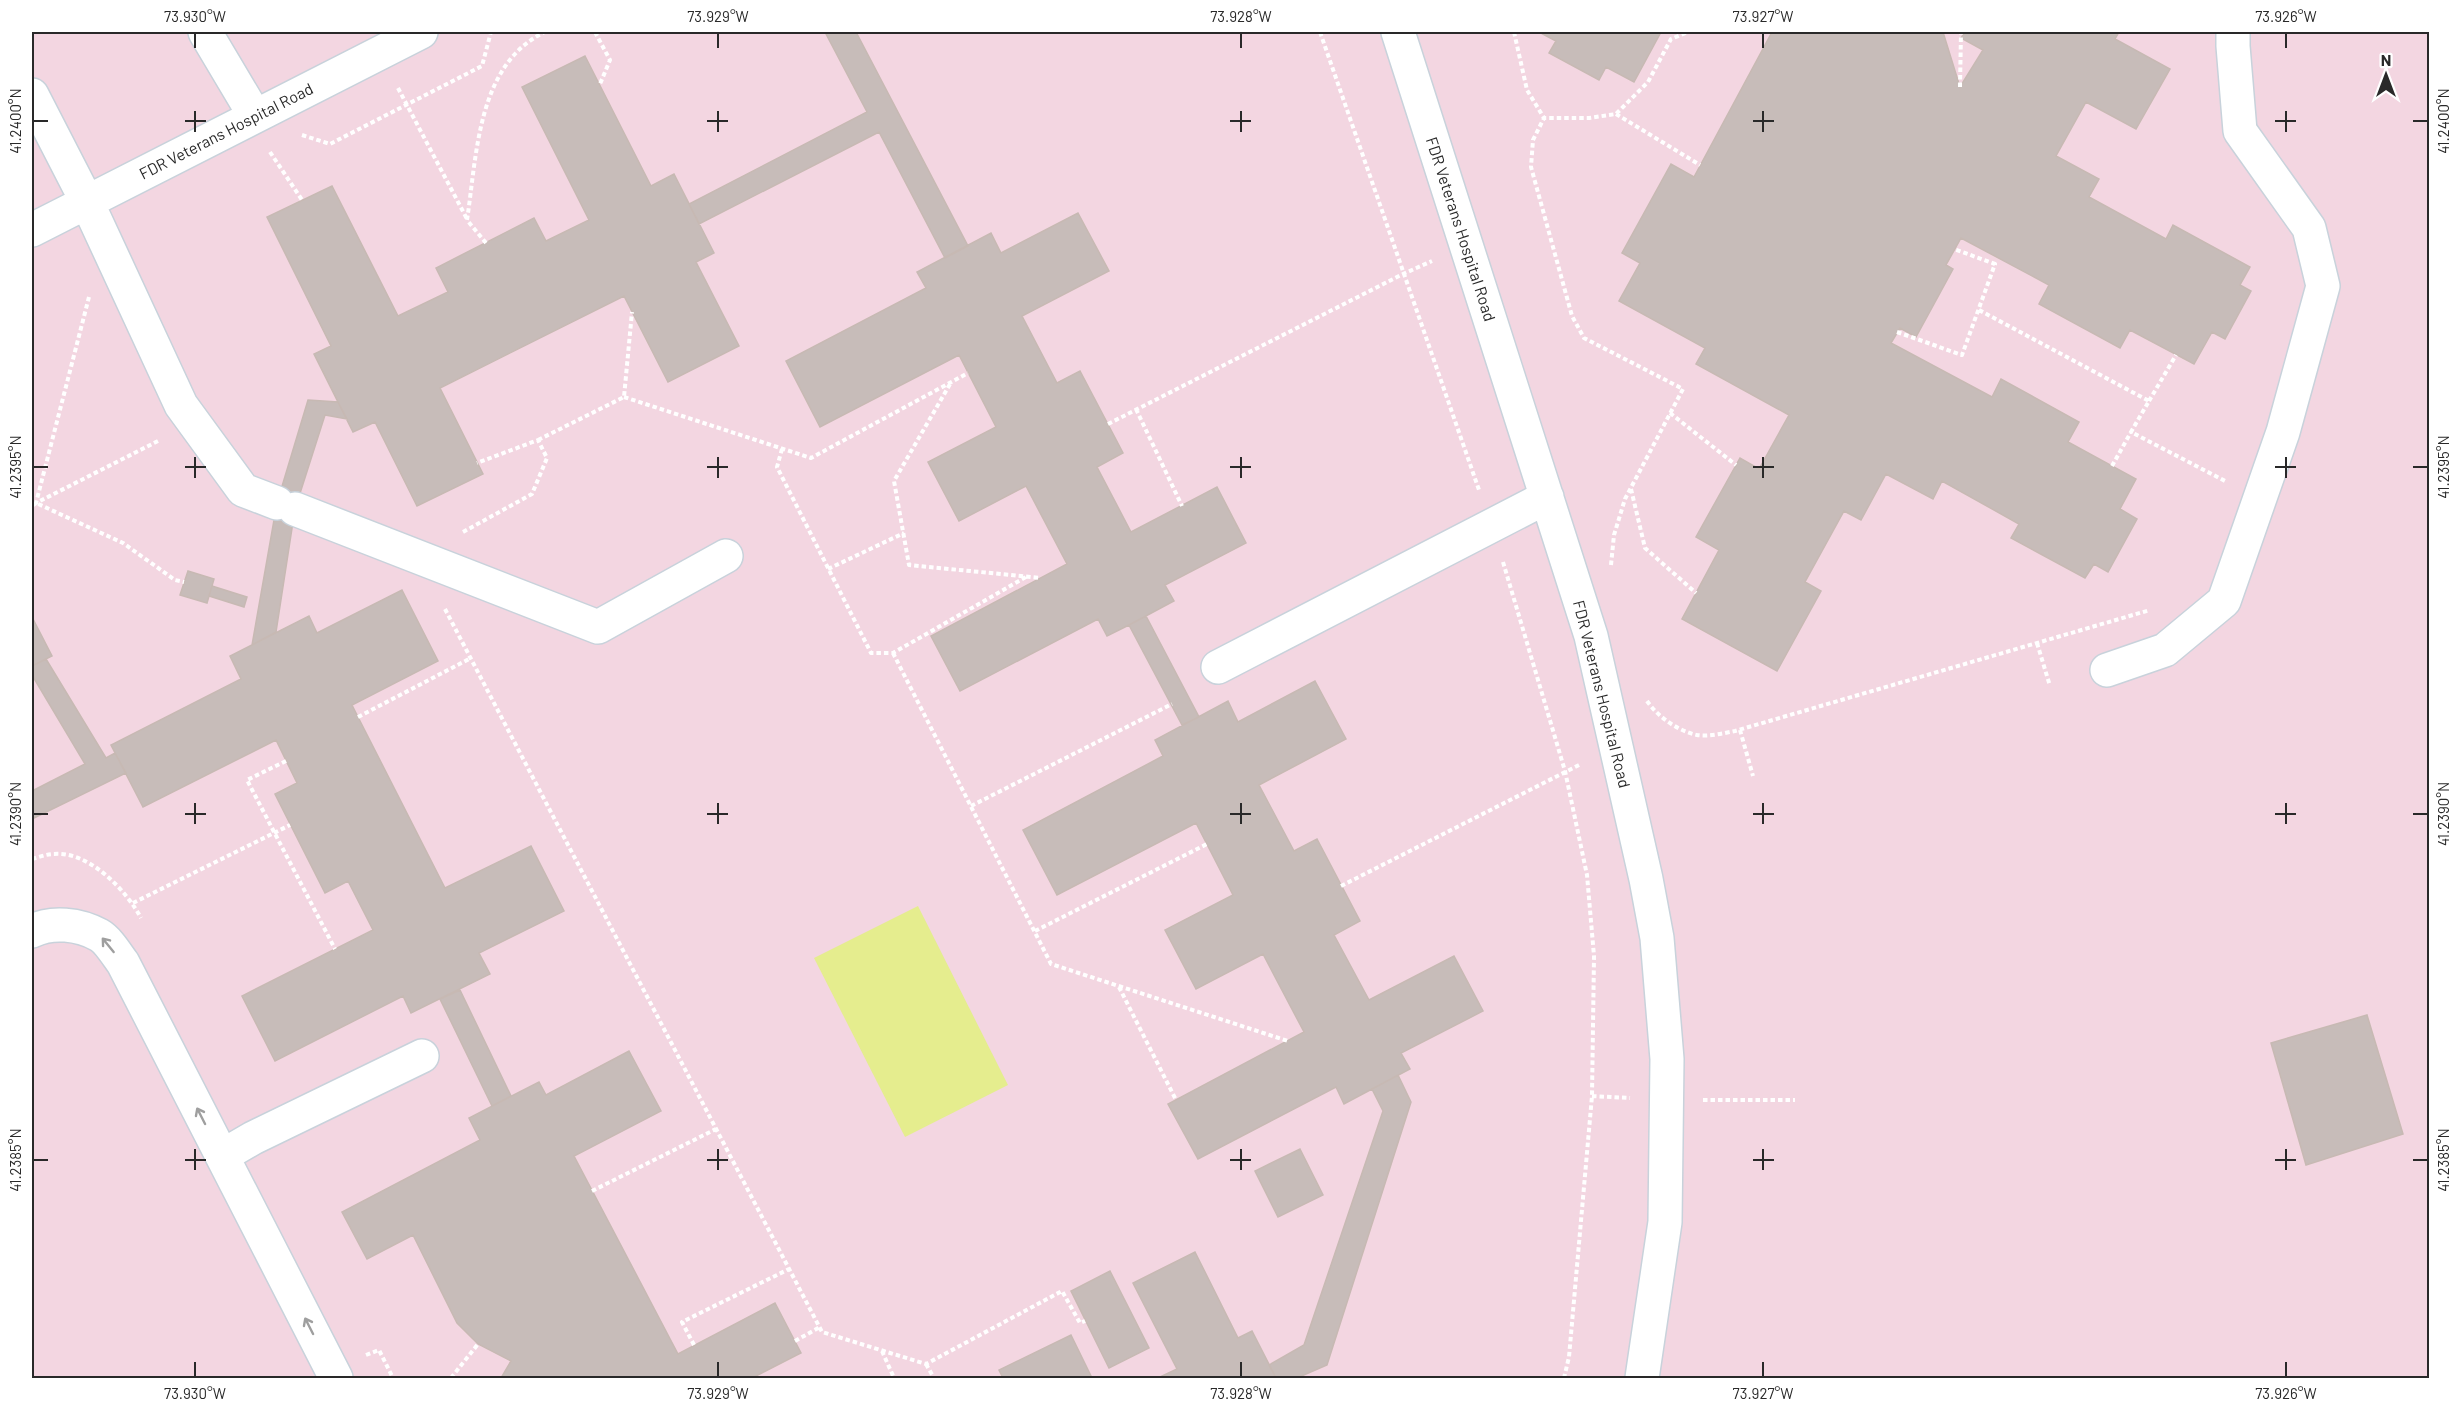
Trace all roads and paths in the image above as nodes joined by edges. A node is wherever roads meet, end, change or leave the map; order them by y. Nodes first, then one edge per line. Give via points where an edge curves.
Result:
1 (205, 32) edge
2 (420, 32) edge
3 (492, 32) edge
4 (544, 32) edge
5 (595, 32) edge
6 (1320, 32) edge
7 (1398, 32) edge
8 (1514, 32) edge
9 (1688, 32) edge
10 (1961, 32) edge
11 (2234, 32) edge
12 (600, 84) dead end
13 (397, 86) dead end
14 (1960, 87) dead end
15 (32, 95) edge
16 (406, 105) junction
17 (1616, 114) junction
18 (255, 116) junction
19 (1544, 118) junction
20 (296, 134) dead end
21 (267, 147) dead end
22 (1701, 165) dead end
23 (302, 200) dead end
24 (87, 201) junction
25 (467, 219) junction
26 (32, 230) edge
27 (486, 243) dead end
28 (1954, 249) dead end
29 (1438, 258) dead end
30 (1403, 273) junction
31 (91, 288) dead end
32 (1978, 310) junction
33 (632, 312) dead end
34 (1897, 332) dead end
35 (2176, 355) dead end
36 (968, 373) dead end
37 (950, 383) junction
38 (624, 397) junction
39 (2149, 401) junction
40 (1136, 409) junction
41 (1670, 413) junction
42 (1108, 424) dead end
43 (2131, 432) junction
44 (167, 436) dead end
45 (538, 440) junction
46 (782, 449) junction
47 (477, 463) dead end
48 (1736, 465) dead end
49 (2112, 466) dead end
50 (2229, 483) dead end
51 (1631, 488) junction
52 (1547, 496) junction
53 (1482, 497) dead end
54 (34, 505) edge
55 (1182, 506) dead end
56 (904, 533) junction
57 (726, 556) dead end
58 (418, 557) junction
59 (1503, 560) dead end
60 (828, 568) junction
61 (1610, 574) dead end
62 (1026, 577) junction
63 (1041, 578) dead end
64 (184, 582) dead end
65 (1696, 593) dead end
66 (2160, 607) dead end
67 (2037, 643) junction
68 (893, 653) junction
69 (471, 658) junction
70 (1218, 667) dead end
71 (2107, 670) dead end
72 (2050, 686) dead end
73 (1641, 693) dead end
74 (1172, 704) dead end
75 (358, 717) dead end
76 (1740, 730) junction
77 (286, 761) dead end
78 (1565, 771) junction
79 (1753, 776) dead end
80 (971, 806) junction
81 (290, 825) dead end
82 (274, 832) junction
83 (1207, 844) dead end
84 (1341, 886) dead end
85 (133, 903) dead end
86 (32, 931) edge
87 (1035, 931) junction
88 (335, 949) dead end
89 (1118, 986) junction
90 (1288, 1041) dead end
91 (422, 1056) dead end
92 (1592, 1096) junction
93 (1639, 1098) dead end
94 (1176, 1100) dead end
95 (1699, 1100) dead end
96 (1795, 1100) dead end
97 (716, 1129) junction
98 (222, 1156) junction
99 (592, 1191) dead end
100 (789, 1269) junction
101 (1085, 1321) dead end
102 (820, 1328) junction
103 (795, 1341) dead end
104 (478, 1344) dead end
105 (694, 1346) dead end
106 (882, 1350) junction
107 (365, 1355) dead end
108 (926, 1364) junction
109 (336, 1378) edge
110 (393, 1378) edge
111 (451, 1378) edge
112 (894, 1378) edge
113 (934, 1378) edge
114 (1563, 1378) edge
115 (1642, 1378) edge

1 - 18 street
2 - 18 street, FDR Veterans Hospital Road
3 - 16 path via 482,66
4 - 25 path via 530,39 500,72 488,100
5 - 12 path via 610,60
6 - 30 path
7 - 52 street, FDR Veterans Hospital Road
8 - 19 path via 1527,90
9 - 17 path via 1671,39 1648,82
10 - 14 path
11 - 71 street via 2240,131 2309,228 2323,286 2283,432 2224,601 2165,650
13 - 16 path
15 - 24 street
16 - 20 path via 330,144
16 - 25 path
17 - 19 path
17 - 22 path
18 - 24 street, FDR Veterans Hospital Road
19 - 41 path via 1533,140 1531,167 1572,316 1584,338 1683,389
21 - 23 path
24 - 26 street, FDR Veterans Hospital Road
24 - 58 street via 181,405 243,490
25 - 27 path
28 - 32 path via 1995,264
29 - 30 path
30 - 40 path
30 - 53 path
31 - 54 path
32 - 34 path via 1962,355
32 - 39 path
33 - 38 path
35 - 39 path
36 - 37 path
37 - 46 path via 811,458
37 - 56 path via 894,481
38 - 45 path
38 - 46 path
39 - 43 path
40 - 42 path
40 - 55 path
41 - 48 path
41 - 51 path
43 - 49 path
43 - 50 path
44 - 54 path
45 - 47 path
45 - 58 path via 547,458 532,494
46 - 60 path via 777,467
51 - 61 path via 1614,535
51 - 65 path via 1645,548
52 - 70 street
52 - 115 street, FDR Veterans Hospital Road via 1591,636 1657,938 1667,1059 1665,1222
54 - 64 path via 123,543 175,580
56 - 60 path
56 - 62 path via 909,565
57 - 58 street via 598,627
58 - 69 path
59 - 78 path
60 - 68 path via 872,653
62 - 63 path
62 - 68 path
66 - 67 path
67 - 72 path
67 - 76 path
68 - 80 path
69 - 75 path
69 - 97 path
73 - 76 path via 1653,711 1698,735
74 - 80 path
76 - 79 path
77 - 82 path via 247,780
78 - 84 path
78 - 92 path via 1587,875 1594,956
80 - 87 path
81 - 82 path
82 - 85 path
82 - 88 path
83 - 87 path
98 -> 86 street via 123,963 101,936 70,924
87 - 89 path via 1051,964
89 - 90 path
89 - 94 path
91 - 98 street
92 - 93 path
92 - 114 path via 1569,1357
95 - 96 path
97 - 99 path
97 - 100 path
109 -> 98 street
100 - 102 path
100 - 105 path via 682,1322
101 - 108 path via 1080,1323 1062,1291
102 - 103 path
102 - 106 path via 822,1332
104 - 111 path
106 - 108 path
106 - 112 path
107 - 110 path via 379,1350
108 - 113 path

